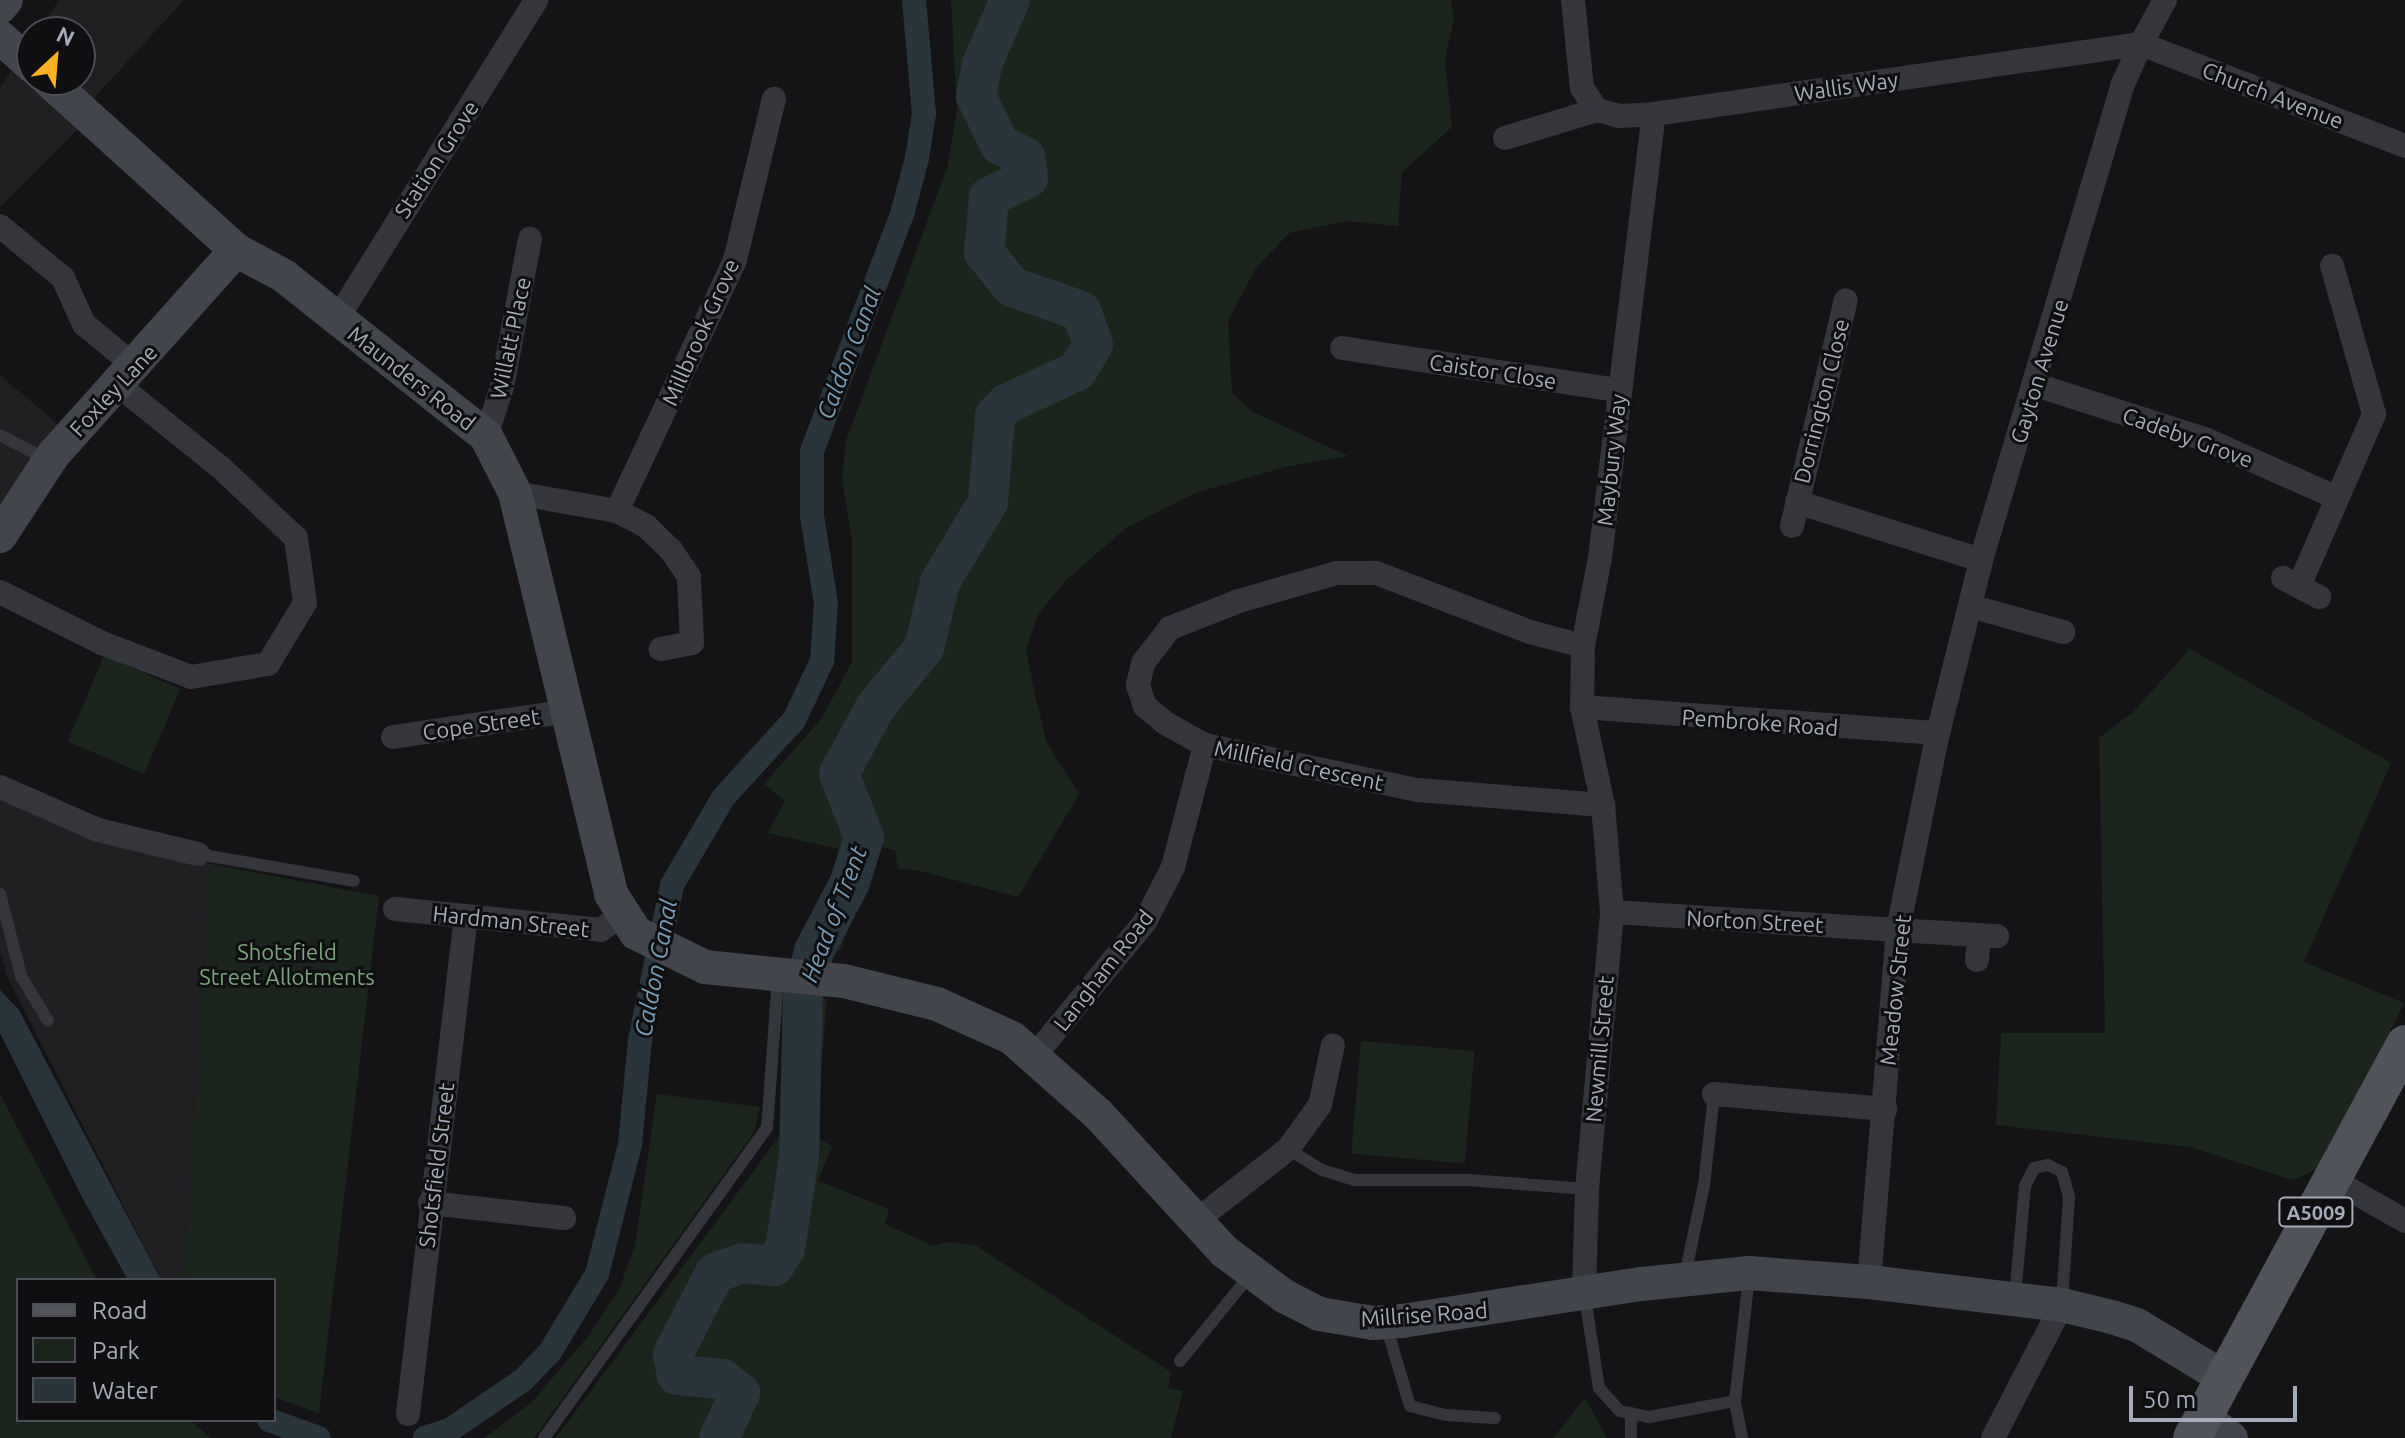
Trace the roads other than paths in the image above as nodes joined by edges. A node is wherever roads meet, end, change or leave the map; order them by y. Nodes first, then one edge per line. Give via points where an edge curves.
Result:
1 (6, 0) edge
2 (536, 0) edge
3 (1573, 0) edge
4 (2165, 0) edge
5 (0, 7) edge
6 (2141, 44) junction
7 (66, 96) edge
8 (774, 99) dead end
9 (1597, 110) junction
10 (1654, 114) junction
11 (1505, 138) dead end
12 (2405, 146) edge
13 (0, 226) edge
14 (530, 239) dead end
15 (236, 250) junction
16 (2332, 266) dead end
17 (1846, 300) dead end
18 (337, 319) junction
19 (1342, 348) dead end
20 (127, 376) junction
21 (2036, 385) junction
22 (1618, 390) junction
23 (0, 435) edge
24 (486, 436) junction
25 (49, 461) junction
26 (515, 493) junction
27 (2337, 498) junction
28 (1797, 502) junction
29 (617, 511) junction
30 (1792, 526) dead end
31 (0, 536) edge
32 (1981, 560) junction
33 (2300, 587) dead end
34 (0, 592) edge
35 (1970, 606) junction
36 (2067, 633) dead end
37 (1583, 646) junction
38 (661, 649) dead end
39 (1946, 702) joint
40 (1582, 707) junction
41 (569, 711) junction
42 (1938, 733) junction
43 (393, 737) dead end
44 (1205, 745) junction
45 (0, 787) edge
46 (1603, 805) junction
47 (198, 854) joint
48 (354, 881) dead end
49 (0, 894) edge
50 (395, 909) dead end
51 (1612, 912) junction
52 (466, 916) junction
53 (629, 924) junction
54 (1898, 929) junction
55 (1977, 960) dead end
56 (784, 976) junction
57 (48, 1021) dead end
58 (2405, 1044) edge
59 (1333, 1045) dead end
60 (1036, 1054) junction
61 (1714, 1094) joint
62 (1885, 1109) junction
63 (1288, 1149) junction
64 (2333, 1180) junction
65 (1587, 1189) junction
66 (430, 1203) junction
67 (564, 1218) dead end
68 (1197, 1220) junction
69 (2405, 1221) edge
70 (1749, 1273) junction
71 (1251, 1274) junction
72 (1684, 1279) junction
73 (1869, 1282) junction
74 (1584, 1294) junction
75 (2015, 1299) junction
76 (2062, 1305) junction
77 (1385, 1322) junction
78 (1180, 1361) dead end
79 (2226, 1379) junction
80 (1735, 1401) junction
81 (1631, 1413) junction
82 (408, 1414) dead end
83 (1495, 1418) dead end
84 (2210, 1431) edge
85 (544, 1438) edge
86 (1631, 1438) edge
87 (1742, 1438) edge
88 (1993, 1438) edge

1 - 5 street
2 - 18 street, Station Grove
3 - 9 street via 1582,88
4 - 6 street
6 - 10 street, Wallis Way
6 - 12 street, Church Avenue
6 - 21 street, Gayton Avenue via 2122,86
7 - 15 street, Maunders Road
8 - 29 street, Millbrook Grove via 735,260
9 - 10 street, Wallis Way via 1619,116
9 - 11 street, Wallis Way
10 - 22 street, Maybury Way
13 - 20 street via 63,278 84,324
14 - 24 street, Willatt Place via 502,387
15 - 18 street, Maunders Road via 284,276
15 - 20 street, Foxley Lane
16 - 27 street via 2374,414
17 - 28 street, Dorrington Close
18 - 24 street, Maunders Road
19 - 22 street, Caistor Close via 1369,339
20 - 25 street, Foxley Lane
20 - 34 street via 296,538 305,603 268,664 191,677 102,643
21 - 27 street, Cadeby Grove via 2207,440
21 - 32 street, Gayton Avenue
22 - 37 street, Maybury Way via 1600,558
23 - 25 lane
24 - 26 street, Maunders Road
25 - 31 street, Foxley Lane
26 - 29 street
26 - 41 street, Maunders Road
27 - 33 street
28 - 30 street, Dorrington Close
28 - 32 street, Dorrington Close
29 - 38 street via 646,526 689,577 692,643
32 - 35 street, Gayton Avenue
35 - 36 street
35 - 39 street, Gayton Avenue
37 - 40 street, Maybury Way
37 - 44 street, Millfield Crescent via 1530,632 1376,573 1337,573 1190,620 1170,628 1157,643 1143,663 1138,685 1145,706
39 - 42 street, Meadow Street
40 - 42 street, Pembroke Road
40 - 46 street, Maybury Way
41 - 43 street, Cope Street
41 - 53 street, Maunders Road via 611,894
42 - 54 street, Meadow Street
44 - 46 street, Millfield Crescent via 1417,790
44 - 60 street, Langham Road via 1173,867 1145,922
45 - 47 street via 98,830
46 - 51 street, Newmill Street
47 - 48 lane
49 - 57 lane via 21,976
50 - 52 street, Hardman Street
51 - 54 street, Norton Street
51 - 65 street, Newmill Street
52 - 53 street, Hardman Street via 601,930
52 - 66 street, Shotsfield Street
53 - 56 street, Millrise Road via 675,955 729,972
54 - 55 street, Norton Street via 1988,936
54 - 62 street, Meadow Street
56 - 60 street, Millrise Road via 829,979 937,1004
56 - 85 lane via 767,1128
58 - 64 main road, A5009
59 - 63 street via 1320,1105
60 - 68 street, Millrise Road
61 - 62 street
61 - 72 lane via 1704,1185
62 - 73 street, Meadow Street
63 - 65 lane via 1322,1170 1354,1180 1468,1180
63 - 68 street
64 - 69 street
64 - 79 main road, A5009
65 - 74 street, Newmill Street
66 - 67 street
66 - 82 street, Shotsfield Street
68 - 71 street, Millrise Road
70 - 72 street, Millrise Road
70 - 73 street, Millrise Road
70 - 80 lane
71 - 77 street, Millrise Road via 1319,1314
71 - 78 lane
72 - 74 street, Millrise Road
73 - 75 street, Millrise Road
74 - 77 street, Millrise Road
74 - 81 lane via 1599,1388 1620,1411
75 - 76 street, Millrise Road
75 - 76 lane via 2025,1186 2034,1168 2048,1165 2062,1172 2069,1197
76 - 79 street, Millrise Road via 2137,1325
76 - 88 street
77 - 83 lane via 1410,1406
79 - 84 main road, A5009
80 - 81 lane via 1649,1417
80 - 87 lane
81 - 86 lane

